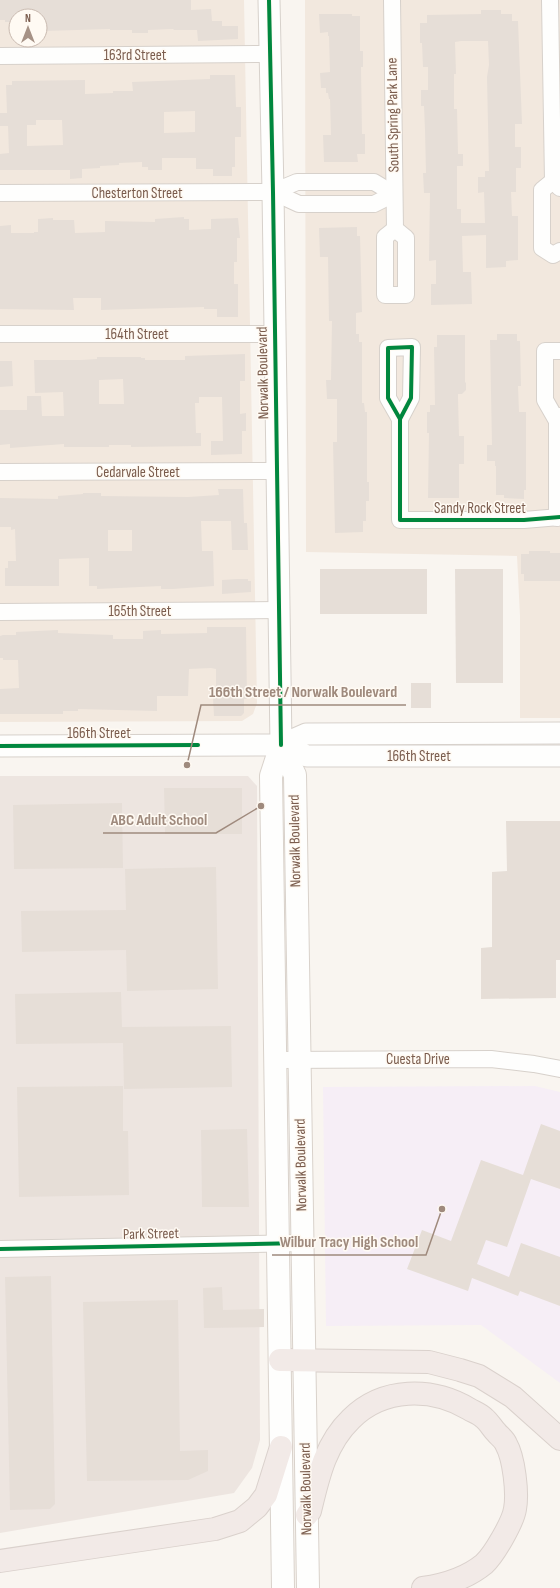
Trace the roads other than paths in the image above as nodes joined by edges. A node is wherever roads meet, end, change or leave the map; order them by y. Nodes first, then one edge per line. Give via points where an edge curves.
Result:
1 (269, 0) edge
2 (392, 0) edge
3 (550, 0) edge
4 (270, 54) junction
5 (0, 56) edge
6 (556, 185) edge
7 (274, 192) junction
8 (0, 193) edge
9 (394, 194) junction
10 (395, 230) dead end
11 (560, 251) edge
12 (0, 334) edge
13 (274, 334) junction
14 (560, 351) edge
15 (400, 419) dead end
16 (559, 419) edge
17 (277, 471) junction
18 (0, 472) edge
19 (558, 518) edge
20 (279, 610) junction
21 (0, 612) edge
22 (560, 733) edge
23 (281, 745) junction
24 (0, 746) edge
25 (560, 756) edge
26 (275, 1060) junction
27 (299, 1060) junction
28 (560, 1069) edge
29 (278, 1243) junction
30 (302, 1243) junction
31 (0, 1249) edge
32 (280, 1360) junction
33 (304, 1360) junction
34 (560, 1439) edge
35 (281, 1447) junction
36 (307, 1516) junction
37 (0, 1561) edge
38 (283, 1588) edge
39 (308, 1588) edge
40 (423, 1588) edge

1 - 4 street, Norwalk Boulevard
2 - 9 street, South Spring Park Lane
3 - 6 street
4 - 5 street, 163rd Street
4 - 7 street, Norwalk Boulevard
6 - 11 street via 542,190 542,248 553,255
7 - 8 street, Chesterton Street
7 - 9 street via 299,204 374,204
7 - 9 street via 297,182 374,182
7 - 13 street, Norwalk Boulevard
9 - 10 street, South Spring Park Lane
12 - 13 street, 164th Street
13 - 17 street, Norwalk Boulevard
14 - 16 street via 545,351 545,400
15 - 19 street, Sandy Rock Street via 400,520
16 - 19 street
17 - 18 street, Cedarvale Street
17 - 20 street, Norwalk Boulevard
20 - 21 street, 165th Street
20 - 23 street, Norwalk Boulevard
22 - 23 street, 166th Street via 306,734
23 - 24 street, 166th Street
23 - 25 street, 166th Street via 307,756
23 - 26 main road, Norwalk Boulevard via 271,776
23 - 27 main road, Norwalk Boulevard via 295,774
26 - 27 street, Cuesta Drive
26 - 29 main road, Norwalk Boulevard
27 - 28 street, Cuesta Drive via 491,1059
27 - 30 main road, Norwalk Boulevard
29 - 30 street, Park Street
29 - 31 street, Park Street
29 - 32 main road, Norwalk Boulevard
30 - 33 main road, Norwalk Boulevard
32 - 33 highway
32 - 35 main road, Norwalk Boulevard
33 - 34 highway via 423,1362 460,1370 479,1376 513,1397
33 - 36 main road, Norwalk Boulevard
35 - 37 highway via 266,1495 257,1507 240,1521 215,1529
35 - 38 main road, Norwalk Boulevard
36 - 39 main road, Norwalk Boulevard
36 - 40 highway via 320,1468 330,1445 351,1419 373,1402 404,1394 427,1393 454,1400 484,1418 506,1444 516,1476 515,1510 503,1538 485,1563 466,1575 441,1585

